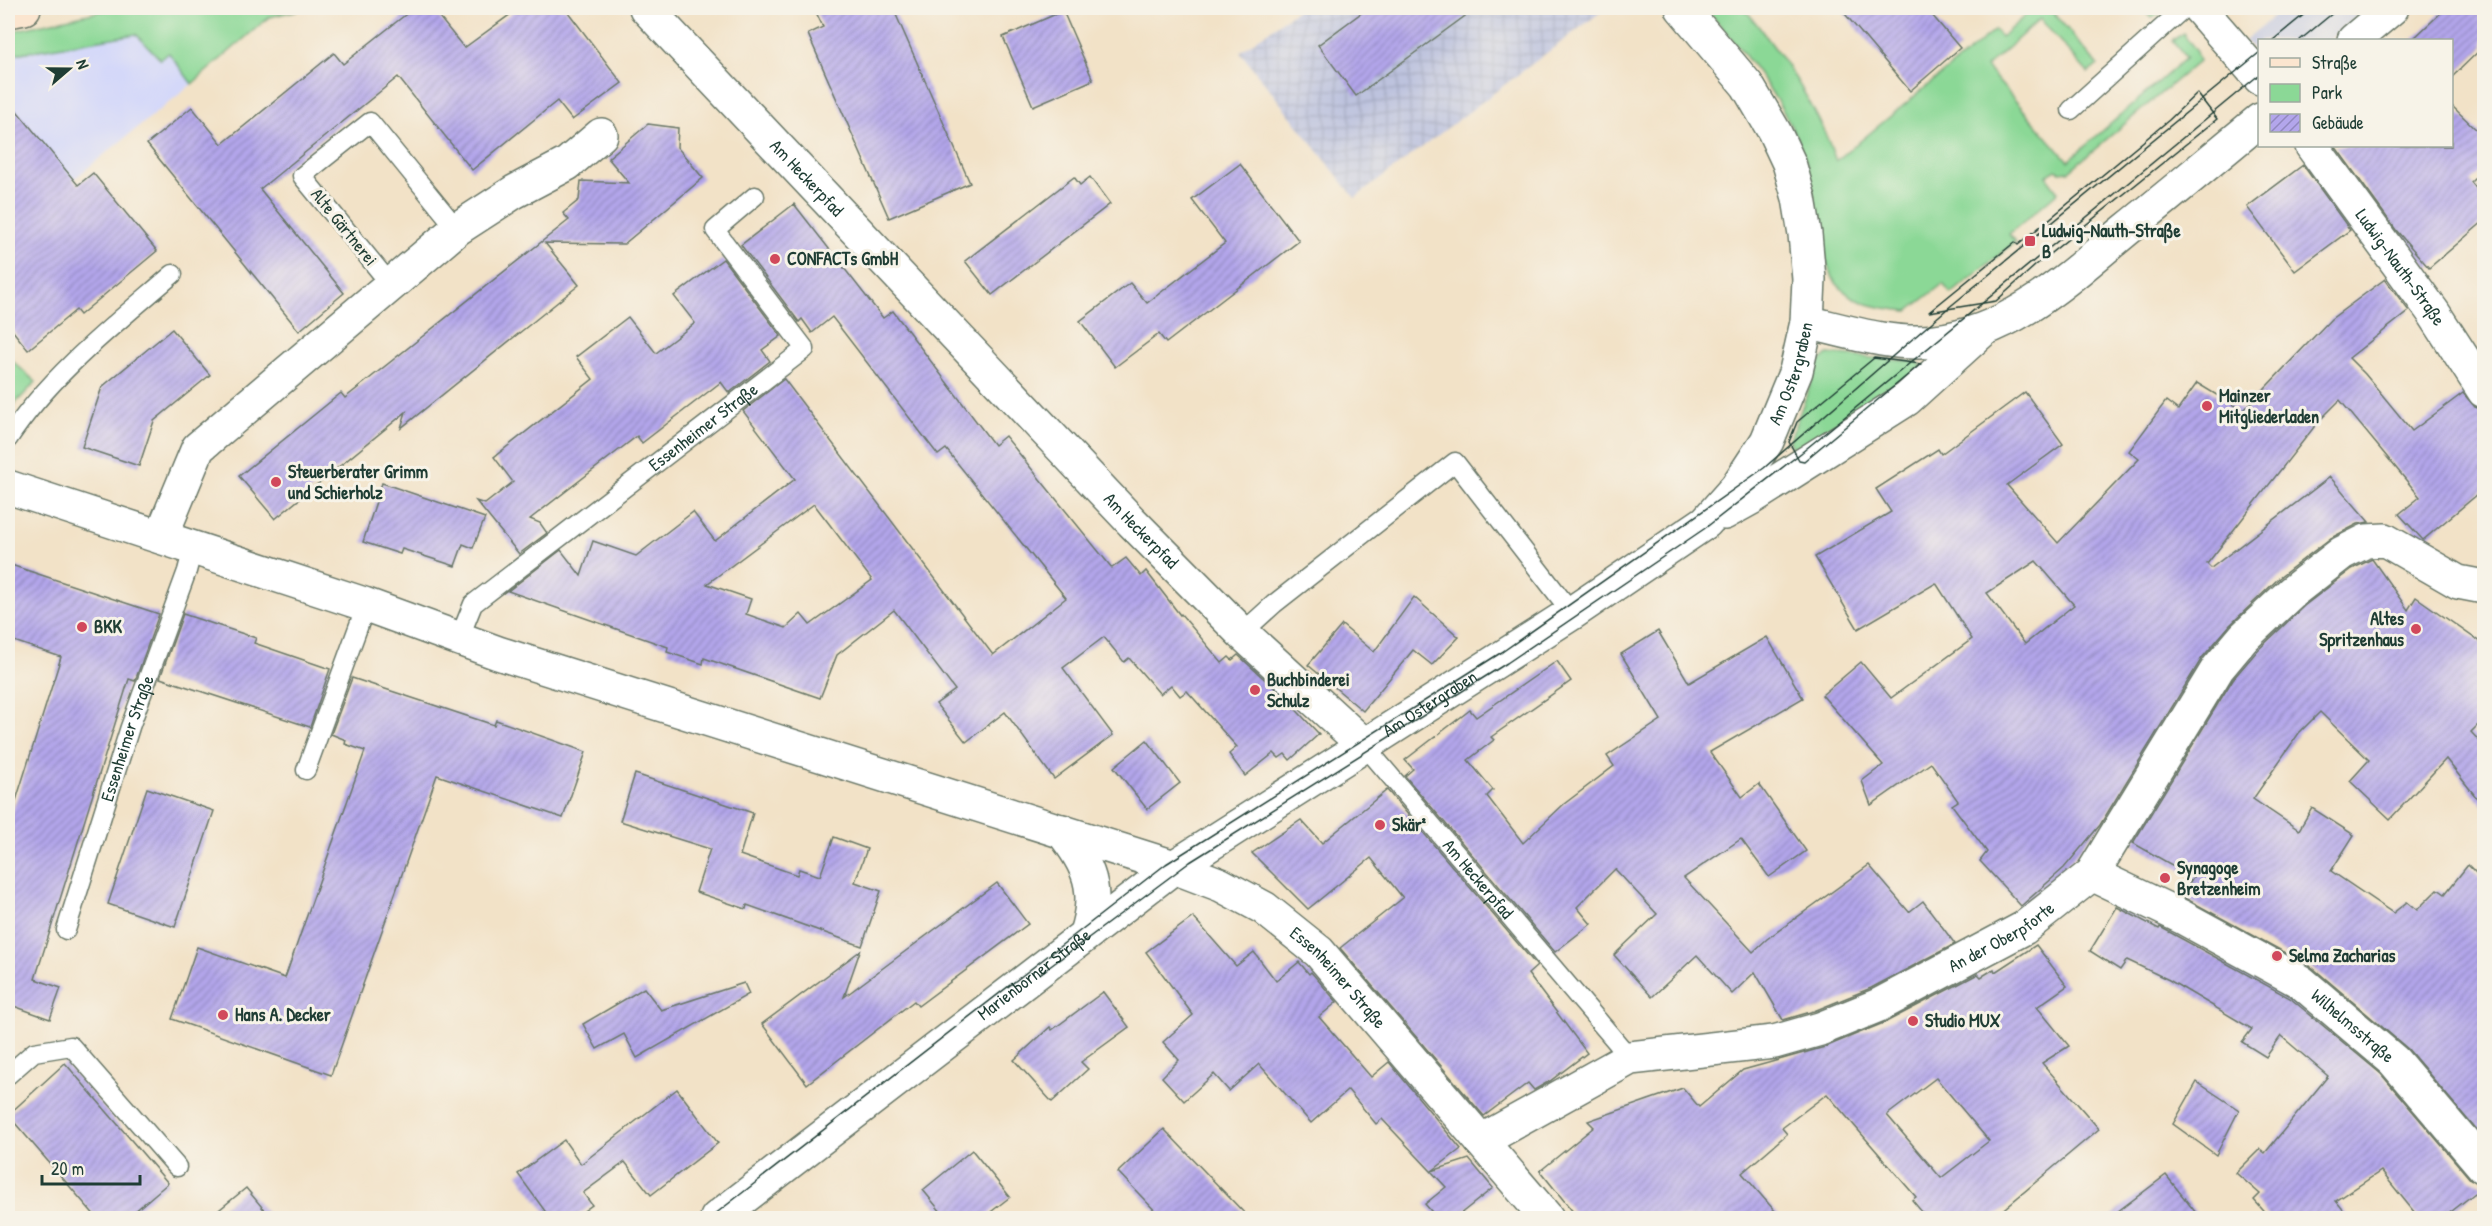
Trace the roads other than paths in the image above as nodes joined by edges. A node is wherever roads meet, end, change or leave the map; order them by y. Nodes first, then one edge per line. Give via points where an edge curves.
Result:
1 (24, 8) edge
2 (646, 8) edge
3 (1682, 8) edge
4 (2184, 8) edge
5 (2199, 8) edge
6 (2392, 8) edge
7 (8, 11) edge
8 (2355, 39) edge
9 (2258, 77) edge
10 (2071, 110) dead end
11 (2258, 121) edge
12 (601, 135) dead end
13 (2313, 147) edge
14 (755, 196) dead end
15 (457, 229) junction
16 (173, 274) dead end
17 (391, 285) junction
18 (1807, 322) junction
19 (1986, 328) junction
20 (2484, 391) edge
21 (8, 439) edge
22 (8, 487) edge
23 (1706, 522) junction
24 (161, 537) junction
25 (193, 548) junction
26 (2471, 584) edge
27 (364, 604) junction
28 (1572, 613) junction
29 (1242, 633) junction
30 (459, 639) junction
31 (1364, 745) junction
32 (306, 770) dead end
33 (1062, 831) junction
34 (1174, 867) junction
35 (2092, 874) junction
36 (66, 930) dead end
37 (1086, 933) junction
38 (1630, 1058) junction
39 (8, 1075) edge
40 (1481, 1141) junction
41 (177, 1167) dead end
42 (2484, 1167) edge
43 (717, 1218) edge
44 (1547, 1218) edge

1 - 7 main road
2 - 29 street, Am Heckerpfad via 1132,522
3 - 18 street via 1747,85 1789,164 1805,234
4 - 10 lane
5 - 9 street
6 - 8 street
11 - 19 street, Am Ostergraben via 2042,299
12 - 15 street via 567,164
13 - 20 street, Ludwig-Nauth-Straße via 2433,312
14 - 30 lane, Essenheimer Straße via 715,230 805,349 473,604
15 - 17 street
15 - 17 lane, Alte Gärtnerei via 370,122 302,176
16 - 21 lane via 80,355 27,411
17 - 24 street via 198,448
18 - 19 street, Am Ostergraben via 1909,342 1959,337
18 - 23 street, Am Ostergraben via 1796,371 1767,441 1736,488
19 - 23 street via 1907,399 1751,498
22 - 24 street, Essenheimer Straße
23 - 28 street, Am Ostergraben
24 - 25 street, Essenheimer Straße
25 - 27 street, Essenheimer Straße
25 - 36 lane, Essenheimer Straße via 130,727
26 - 35 street, An der Oberpforte via 2385,540 2366,542 2342,553 2244,636 2218,668
27 - 30 street, Essenheimer Straße
27 - 32 lane
28 - 29 lane via 1455,462
28 - 31 street, Am Ostergraben
29 - 31 street, Am Heckerpfad
30 - 33 street, Essenheimer Straße
31 - 34 street, Marienborner Straße
31 - 38 lane, Am Heckerpfad
33 - 34 street, Essenheimer Straße
33 - 37 street via 1081,855 1091,884
34 - 37 street, Marienborner Straße
34 - 40 street, Essenheimer Straße via 1221,885 1264,908 1319,952
35 - 38 street, An der Oberpforte via 2024,928 1879,1005 1820,1029 1774,1042
35 - 42 street, Wilhelmsstraße via 2182,917 2301,982 2394,1061
37 - 43 street, Marienborner Straße via 954,1043
38 - 40 street, An der Oberpforte
39 - 41 lane via 34,1052 71,1046
40 - 44 street, Essenheimer Straße

